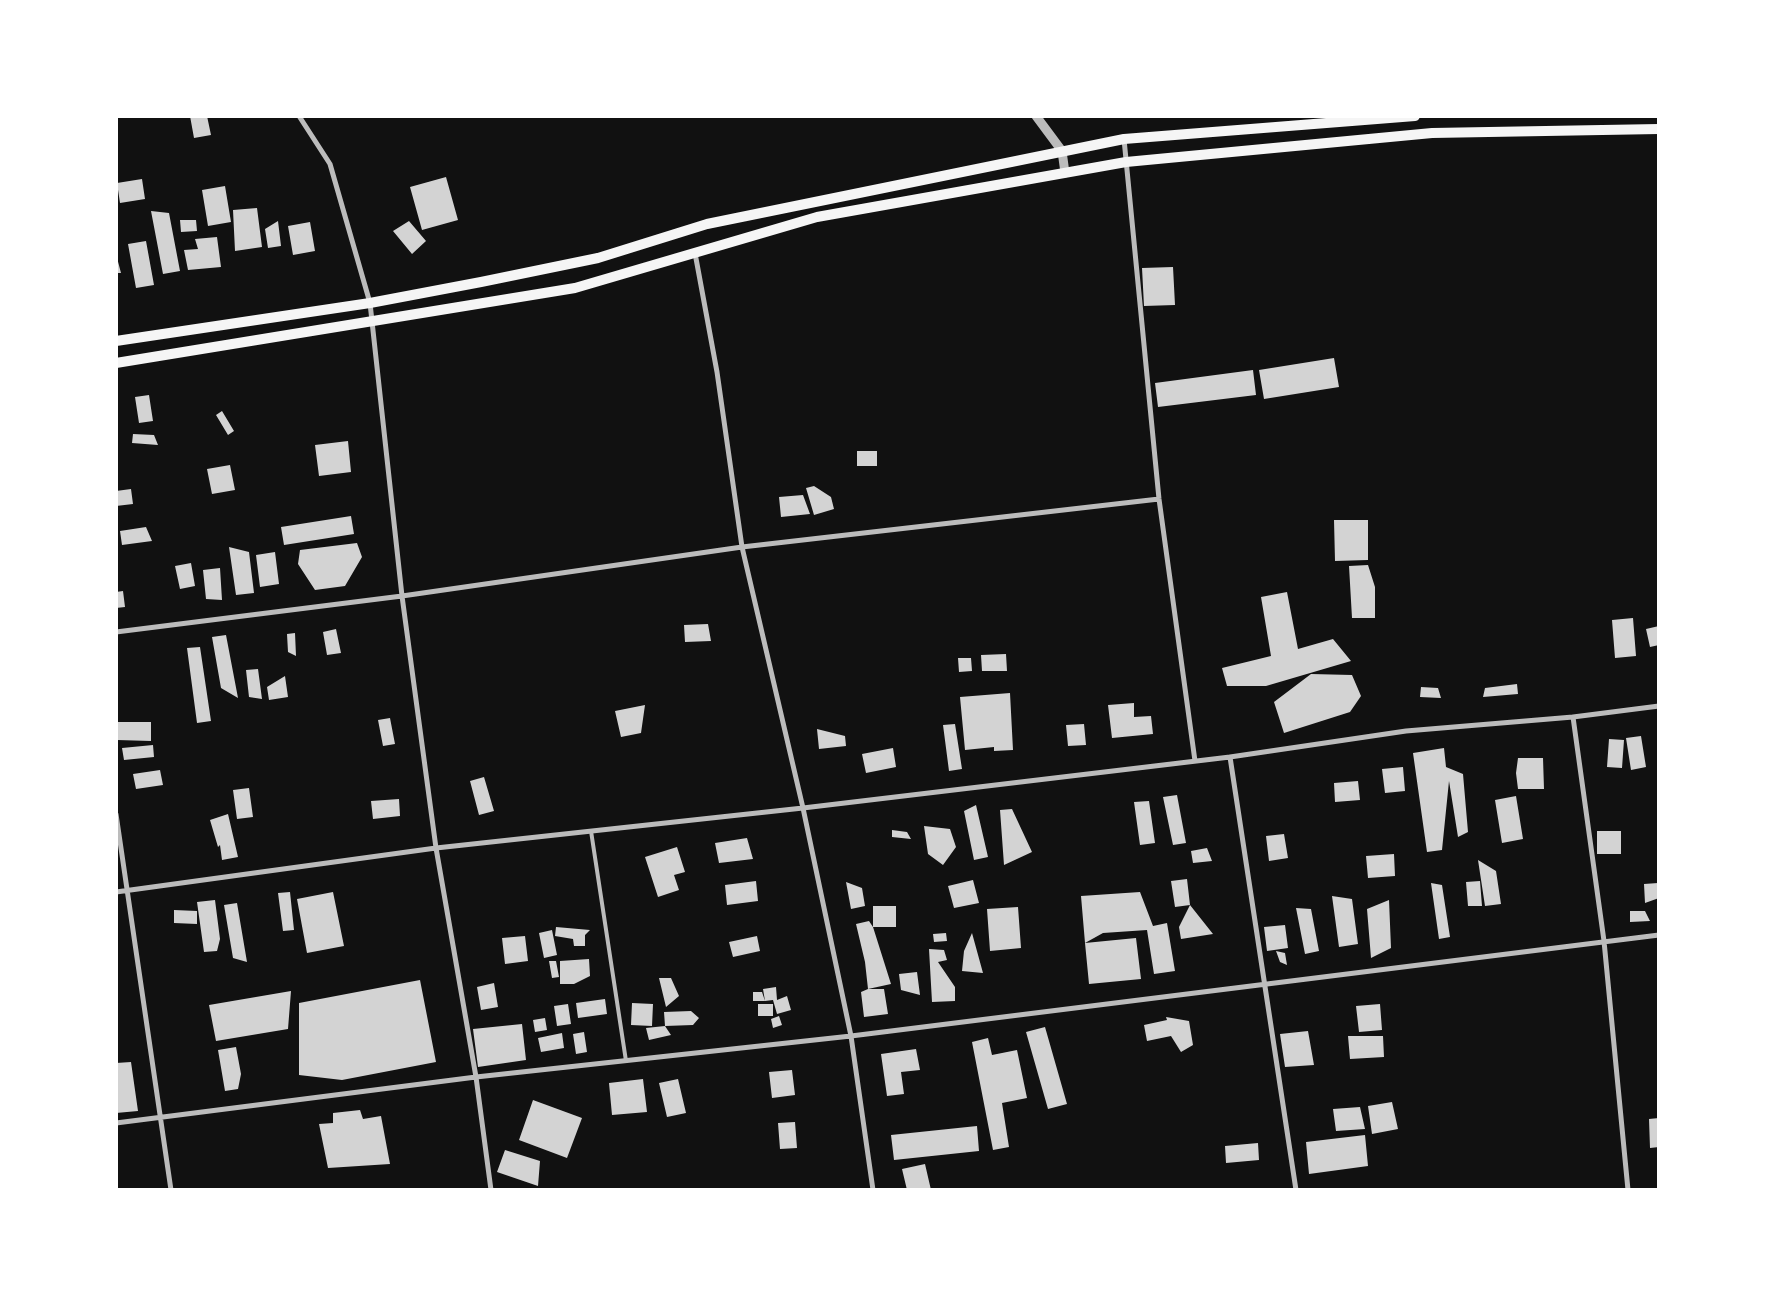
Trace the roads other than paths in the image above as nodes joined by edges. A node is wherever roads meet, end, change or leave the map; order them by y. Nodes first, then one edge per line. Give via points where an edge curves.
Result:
1 (299, 116) edge
2 (1036, 116) edge
3 (1415, 116) edge
4 (1659, 129) edge
5 (1124, 139) junction
6 (1062, 151) junction
7 (1126, 162) junction
8 (1065, 173) junction
9 (695, 253) junction
10 (370, 302) junction
11 (372, 320) junction
12 (116, 341) edge
13 (116, 363) edge
14 (1159, 499) junction
15 (742, 547) junction
16 (402, 596) junction
17 (116, 632) edge
18 (1659, 706) edge
19 (1573, 717) junction
20 (1230, 757) junction
21 (1195, 760) junction
22 (803, 808) junction
23 (116, 814) edge
24 (591, 830) junction
25 (436, 848) junction
26 (128, 891) junction
27 (116, 892) edge
28 (1659, 935) edge
29 (1604, 941) junction
30 (1263, 983) junction
31 (851, 1036) junction
32 (626, 1061) junction
33 (476, 1077) junction
34 (161, 1118) junction
35 (116, 1123) edge
36 (171, 1190) edge
37 (491, 1190) edge
38 (873, 1190) edge
39 (1296, 1190) edge
40 (1628, 1190) edge

1 - 10 street via 330,164
2 - 6 street
3 - 5 main road
4 - 7 main road via 1432,133
5 - 6 main road
5 - 7 street
6 - 8 street
6 - 10 main road via 707,224 598,258
7 - 8 main road
7 - 14 street
8 - 9 main road via 817,217
9 - 11 main road via 575,288
9 - 15 street via 717,372
10 - 11 street
10 - 12 main road
11 - 13 main road
11 - 16 street
14 - 15 street
14 - 21 street
15 - 16 street
15 - 22 street
16 - 17 street
16 - 25 street
18 - 19 street
19 - 20 street via 1406,731
19 - 29 street
20 - 21 street
20 - 30 street
21 - 22 street
22 - 24 street
22 - 31 street
23 - 26 street
24 - 25 street
24 - 32 lane
25 - 26 street
25 - 33 street
26 - 27 street
26 - 34 street
28 - 29 street
29 - 30 street
29 - 40 street
30 - 31 street
30 - 39 street
31 - 32 street
31 - 38 street
32 - 33 street
33 - 34 street
33 - 37 street
34 - 35 street
34 - 36 street

